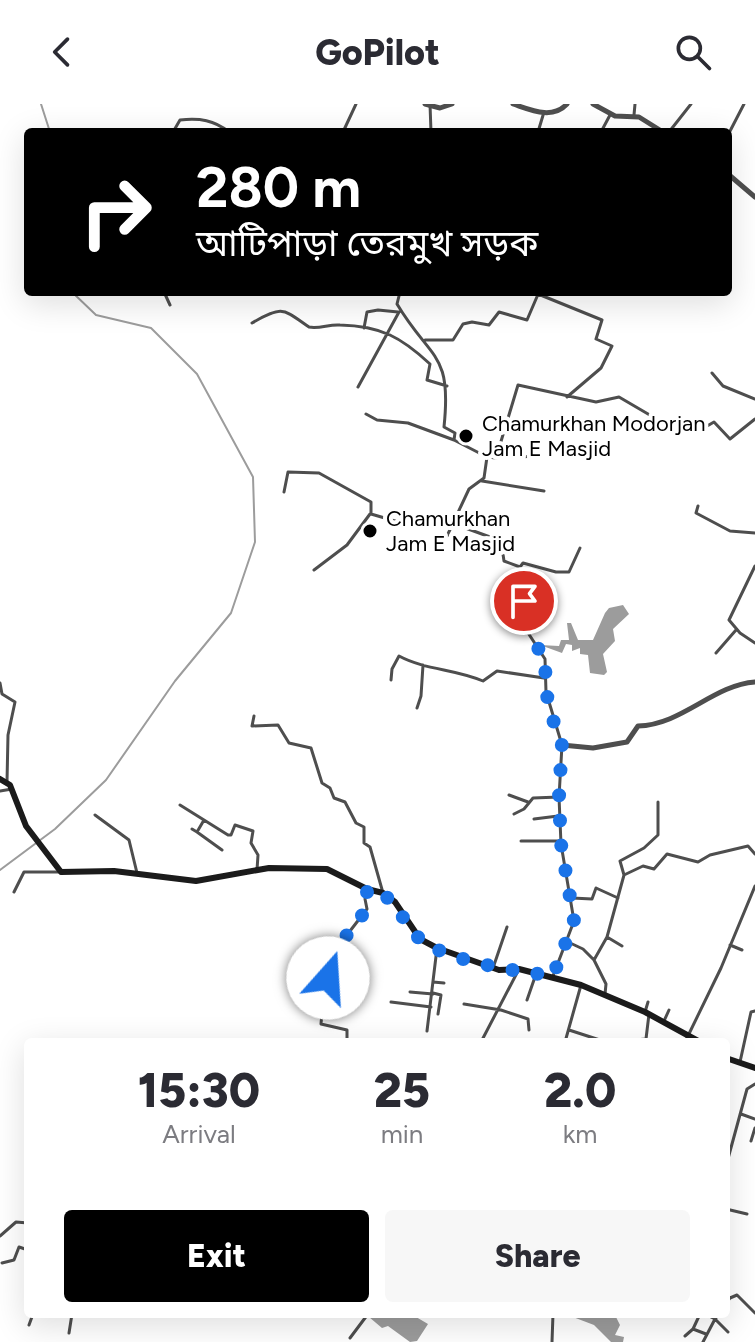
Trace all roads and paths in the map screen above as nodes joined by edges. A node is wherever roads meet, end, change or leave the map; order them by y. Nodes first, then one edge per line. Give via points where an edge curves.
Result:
1 (356, 104) edge
2 (452, 104) edge
3 (513, 104) edge
4 (567, 104) edge
5 (593, 104) edge
6 (635, 104) edge
7 (691, 104) edge
8 (744, 104) edge
9 (428, 105) edge
10 (544, 112) junction
11 (610, 115) junction
12 (634, 115) junction
13 (175, 128) edge
14 (223, 128) edge
15 (345, 128) edge
16 (431, 128) edge
17 (539, 128) edge
18 (603, 128) edge
19 (656, 128) edge
20 (672, 128) edge
21 (732, 128) edge
22 (732, 177) edge
23 (755, 197) edge
24 (166, 296) edge
25 (399, 296) edge
26 (537, 296) edge
27 (545, 296) edge
28 (170, 305) dead end
29 (401, 312) junction
30 (252, 323) dead end
31 (364, 329) junction
32 (387, 332) junction
33 (424, 341) junction
34 (712, 373) dead end
35 (447, 386) junction
36 (358, 387) dead end
37 (567, 397) junction
38 (755, 399) edge
39 (366, 414) dead end
40 (755, 419) edge
41 (454, 440) junction
42 (538, 456) dead end
43 (487, 457) junction
44 (496, 458) junction
45 (482, 481) junction
46 (544, 491) dead end
47 (284, 492) dead end
48 (698, 506) dead end
49 (371, 514) junction
50 (452, 523) junction
51 (755, 533) edge
52 (447, 536) dead end
53 (580, 548) dead end
54 (755, 566) edge
55 (520, 567) junction
56 (314, 570) dead end
57 (736, 630) junction
58 (755, 643) edge
59 (716, 653) dead end
60 (423, 665) junction
61 (544, 678) junction
62 (391, 680) dead end
63 (755, 682) edge
64 (0, 683) edge
65 (417, 708) dead end
66 (254, 716) dead end
67 (562, 745) junction
68 (2, 780) edge
69 (12, 789) junction
70 (0, 791) edge
71 (509, 795) dead end
72 (559, 797) junction
73 (528, 802) junction
74 (658, 802) dead end
75 (180, 805) dead end
76 (514, 814) dead end
77 (95, 815) dead end
78 (559, 816) junction
79 (534, 819) dead end
80 (204, 820) junction
81 (521, 841) dead end
82 (561, 841) junction
83 (222, 850) dead end
84 (755, 854) edge
85 (257, 870) junction
86 (61, 872) junction
87 (137, 873) junction
88 (624, 875) junction
89 (755, 886) edge
90 (367, 889) junction
91 (14, 892) dead end
92 (383, 893) junction
93 (571, 898) junction
94 (618, 898) junction
95 (507, 927) dead end
96 (607, 937) junction
97 (568, 942) junction
98 (730, 945) junction
99 (622, 946) dead end
100 (437, 948) junction
101 (742, 950) dead end
102 (594, 960) junction
103 (493, 968) junction
104 (519, 969) junction
105 (536, 974) junction
106 (553, 976) junction
107 (433, 982) junction
108 (444, 983) dead end
109 (581, 985) junction
110 (410, 992) dead end
111 (433, 994) junction
112 (605, 994) junction
113 (527, 1000) dead end
114 (391, 1002) dead end
115 (648, 1002) dead end
116 (464, 1004) dead end
117 (431, 1007) junction
118 (501, 1010) junction
119 (669, 1010) dead end
120 (755, 1011) edge
121 (647, 1013) junction
122 (438, 1014) dead end
123 (664, 1021) junction
124 (529, 1030) dead end
125 (569, 1030) junction
126 (427, 1031) dead end
127 (347, 1038) edge
128 (484, 1038) edge
129 (566, 1038) edge
130 (594, 1038) edge
131 (646, 1038) edge
132 (687, 1038) edge
133 (730, 1059) edge
134 (740, 1063) junction
135 (755, 1068) edge
136 (755, 1084) edge
137 (741, 1114) junction
138 (755, 1119) edge
139 (755, 1128) edge
140 (751, 1141) dead end
141 (730, 1144) edge
142 (730, 1211) edge
143 (747, 1214) dead end
144 (24, 1223) edge
145 (0, 1236) edge
146 (24, 1249) edge
147 (2, 1263) edge
148 (730, 1296) edge
149 (755, 1313) edge
150 (32, 1318) edge
151 (71, 1318) edge
152 (365, 1318) edge
153 (553, 1318) edge
154 (700, 1318) edge
155 (715, 1319) joint
156 (29, 1325) dead end
157 (693, 1329) junction
158 (728, 1332) dead end
159 (69, 1333) dead end
160 (706, 1334) junction
161 (685, 1336) dead end
162 (350, 1338) dead end
163 (552, 1342) edge
164 (703, 1342) edge

1 - 15 street
2 - 9 street
3 - 10 street
4 - 10 street via 556,113
5 - 11 street
6 - 12 street
7 - 20 street
8 - 21 street
9 - 16 street
10 - 17 street
11 - 12 street
11 - 18 street
12 - 19 street
13 - 14 street via 180,120 190,119
22 - 23 street
24 - 28 street
25 - 29 street
26 - 33 street via 526,321 499,312 489,325 463,324 453,340
27 - 37 street via 602,320 596,339 612,346 601,368
29 - 31 street via 367,312
29 - 32 street
29 - 33 street
30 - 31 street via 280,312 293,313 309,327
31 - 32 street
32 - 35 street via 430,364 427,380
32 - 36 street
33 - 35 street via 441,363
34 - 38 street via 723,386
35 - 41 street via 443,426 455,433
37 - 40 street via 596,402 619,397 660,421 702,429 715,423 730,439
37 - 44 street via 516,386
39 - 41 street
41 - 43 street
42 - 44 street
43 - 44 street
43 - 45 street
45 - 46 street
45 - 50 street via 472,484
47 - 49 street via 288,472 319,473 371,502
48 - 51 street via 696,513 726,529
49 - 50 street via 387,520 438,518
49 - 56 street via 347,545
50 - 52 street
50 - 55 street via 501,541 504,561
53 - 55 street via 569,572 523,563
54 - 57 street via 729,620
55 - 61 street via 514,597 524,601 521,622 544,656
57 - 58 street
57 - 59 street
60 - 61 street via 462,671 483,681 497,671
60 - 62 street via 397,656
60 - 65 street
61 - 67 street
63 - 67 street via 727,689 671,719 638,726 627,742 593,748
64 - 68 street via 2,694 15,702
66 - 92 street via 251,725 278,725 289,743 311,748 322,783 364,827 364,843 370,847
67 - 72 street
68 - 69 main road
69 - 70 street
69 - 86 main road via 28,829
71 - 73 street
72 - 73 street
72 - 78 street
73 - 76 street
74 - 88 street via 660,831 620,861
75 - 80 street
77 - 87 street via 129,840
78 - 79 street
78 - 82 street
80 - 83 street via 194,831
80 - 85 street via 230,836 235,825 253,831
81 - 82 street
82 - 93 street
84 - 88 street via 748,846 700,862 667,854 654,869 643,866
85 - 87 main road via 196,881
85 - 90 main road via 318,868
86 - 87 main road
86 - 91 street via 24,872
88 - 94 street
89 - 98 street
90 - 92 main road
90 - 127 street via 367,909 333,953 337,960 323,1001 321,1024 347,1030
92 - 100 main road via 420,939
93 - 94 street via 592,899 596,888
93 - 97 street via 574,921
94 - 96 street
95 - 103 street
96 - 99 street
96 - 102 street
97 - 102 street
97 - 106 street
98 - 101 street
98 - 132 street
100 - 103 main road
100 - 107 street
102 - 112 street via 606,984
103 - 104 main road
104 - 105 main road
104 - 118 street
105 - 106 main road
105 - 113 street
106 - 109 main road
107 - 108 street
107 - 111 street
109 - 112 main road
109 - 125 street
110 - 111 street
111 - 117 street
111 - 122 street via 441,995
112 - 121 main road
114 - 117 street
115 - 121 street
116 - 118 street
117 - 126 street
118 - 124 street via 528,1019
118 - 128 street
119 - 123 street
120 - 134 street
121 - 123 main road
121 - 131 street
123 - 132 main road
125 - 129 street
125 - 130 street
133 - 134 main road
134 - 135 main road
136 - 137 street via 747,1089
137 - 138 street
137 - 141 street
139 - 140 street
142 - 143 street
144 - 145 street via 16,1222
146 - 147 street via 19,1247 14,1260
148 - 149 street via 737,1295
150 - 156 street
151 - 159 street
152 - 162 street
153 - 163 street
154 - 157 street
155 - 158 street
155 - 160 street
157 - 160 street
157 - 161 street
160 - 164 street

